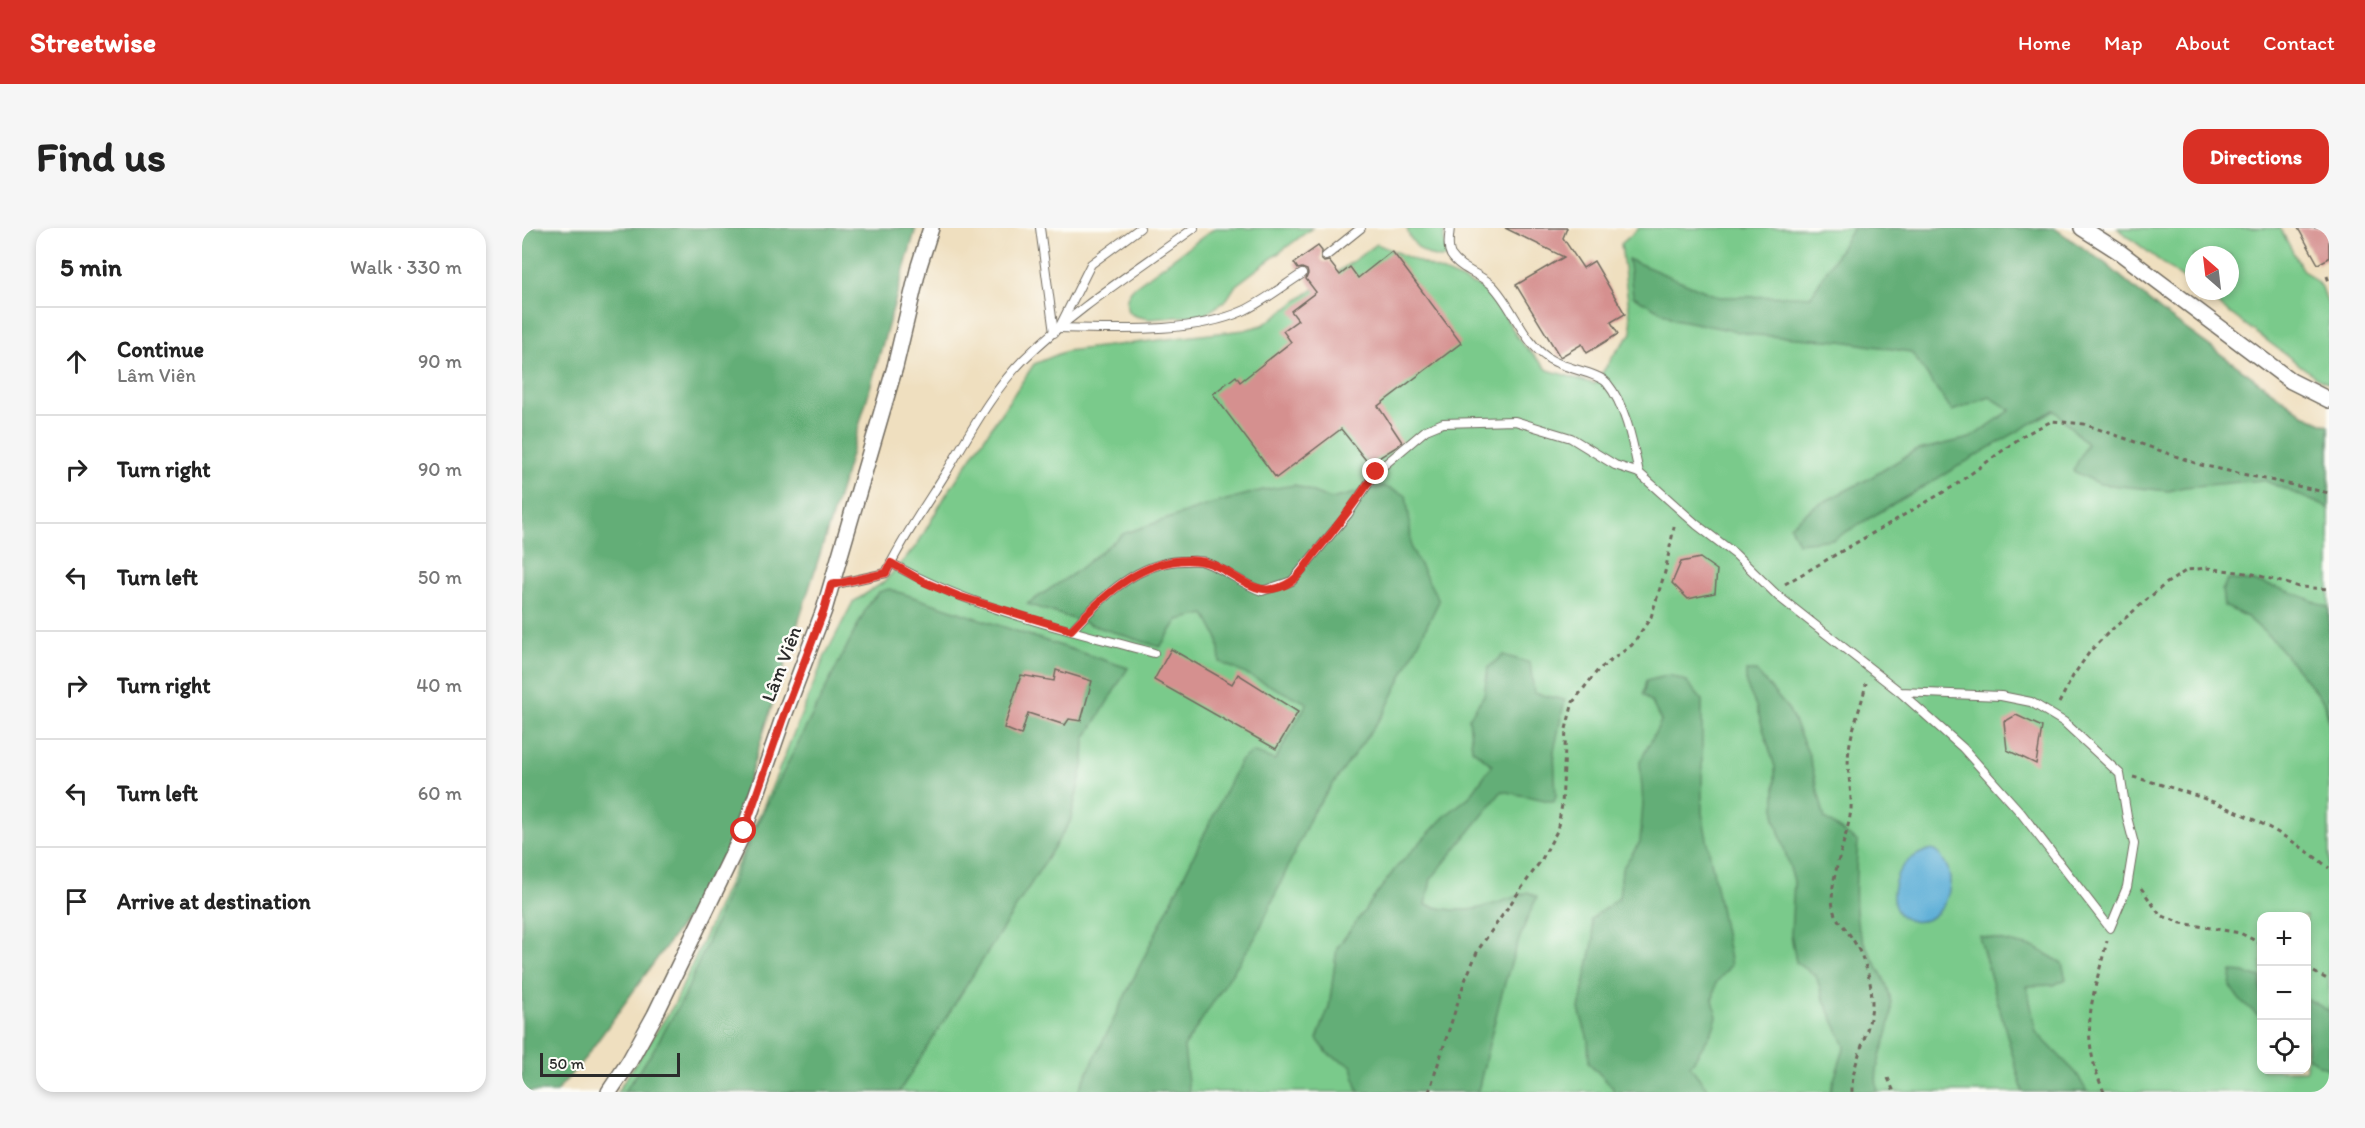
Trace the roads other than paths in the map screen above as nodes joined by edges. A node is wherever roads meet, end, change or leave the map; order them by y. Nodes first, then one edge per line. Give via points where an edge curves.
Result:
1 (931, 228) edge
2 (1140, 228) edge
3 (1194, 228) edge
4 (1361, 228) edge
5 (1450, 228) edge
6 (2082, 228) edge
7 (1041, 229) edge
8 (1326, 256) dead end
9 (1302, 274) dead end
10 (1057, 330) junction
11 (2329, 400) edge
12 (1639, 473) junction
13 (891, 563) junction
14 (831, 585) junction
15 (1071, 630) junction
16 (1154, 653) dead end
17 (1900, 692) junction
18 (609, 1092) edge

1 - 14 street, Lâm Viên
2 - 10 lane via 1091,264
3 - 10 lane
4 - 8 lane
5 - 12 lane via 1449,251 1454,259 1491,285 1547,358 1605,381 1623,414
6 - 11 street via 2291,381
7 - 10 lane
9 - 10 lane via 1244,310 1203,323
10 - 13 lane via 1006,380
12 - 15 lane via 1615,465 1570,438 1515,421 1443,423 1426,430 1376,472 1348,514 1292,581 1262,591 1201,561 1174,561 1142,570 1099,601
12 - 17 lane via 1736,554 1774,592
13 - 14 lane via 886,573
13 - 15 lane via 958,596
14 - 18 street, Lâm Viên via 744,831 656,1015
15 - 16 lane
17 - 17 lane via 2001,696 2031,702 2064,722 2120,774 2134,844 2127,887 2110,928 1988,775

